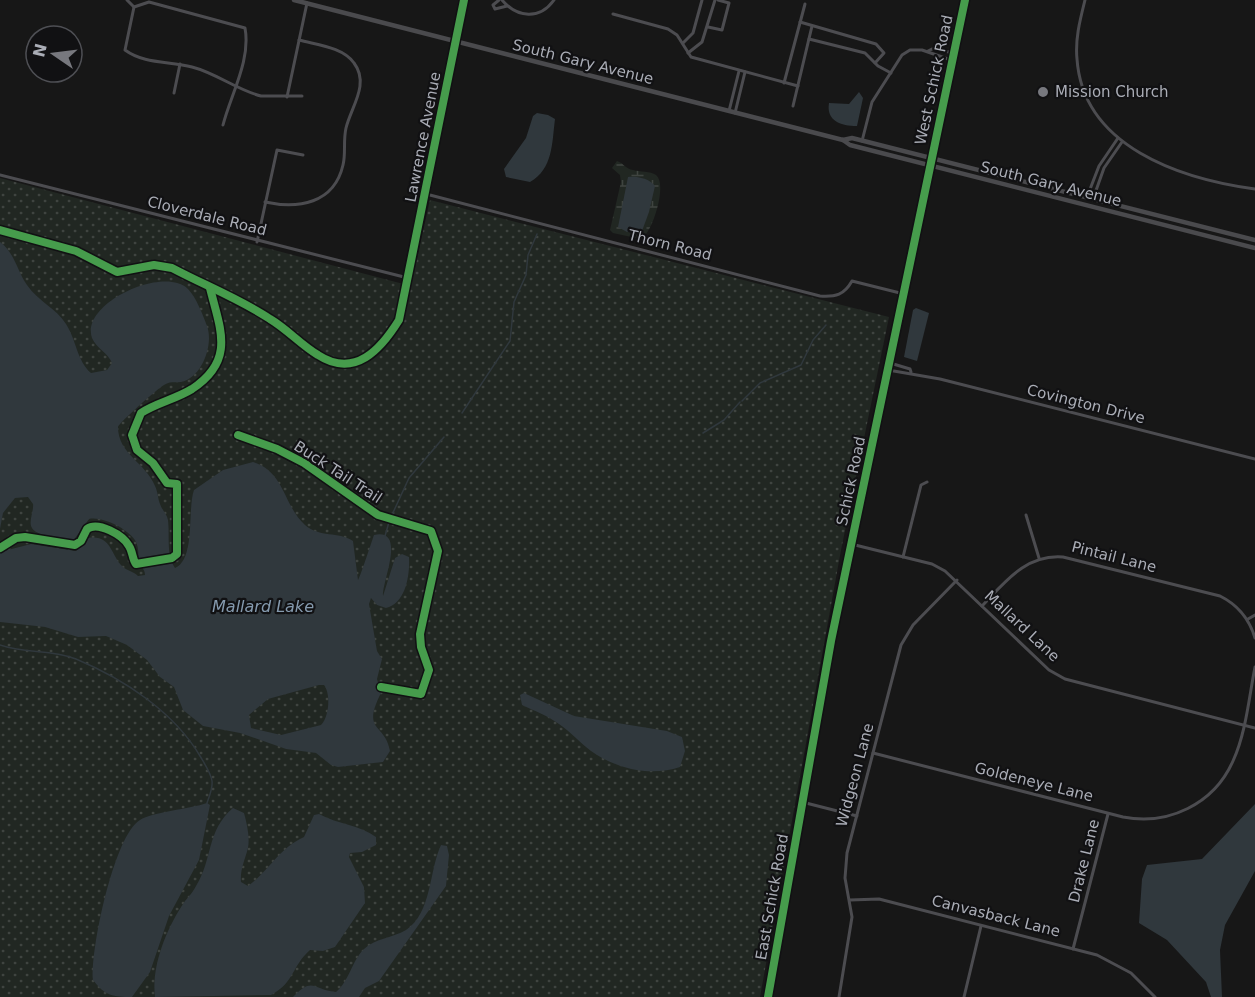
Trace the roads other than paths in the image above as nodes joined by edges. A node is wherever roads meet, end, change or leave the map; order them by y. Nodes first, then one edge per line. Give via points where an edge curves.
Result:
1 (128, 0) edge
2 (294, 0) edge
3 (464, 0) edge
4 (501, 0) edge
5 (554, 0) edge
6 (702, 0) edge
7 (716, 0) edge
8 (965, 0) edge
9 (1085, 0) edge
10 (307, 3) junction
11 (805, 4) dead end
12 (507, 6) junction
13 (134, 7) junction
14 (613, 14) dead end
15 (800, 22) junction
16 (812, 25) junction
17 (708, 27) junction
18 (809, 39) junction
19 (299, 40) junction
20 (456, 42) junction
21 (683, 43) junction
22 (688, 53) junction
23 (953, 58) junction
24 (875, 63) junction
25 (180, 64) junction
26 (739, 71) junction
27 (745, 72) junction
28 (891, 73) junction
29 (784, 83) junction
30 (235, 86) junction
31 (798, 86) junction
32 (174, 93) dead end
33 (302, 96) dead end
34 (287, 97) junction
35 (794, 106) dead end
36 (729, 111) junction
37 (735, 112) junction
38 (224, 125) dead end
39 (1118, 138) junction
40 (843, 140) junction
41 (862, 141) junction
42 (1122, 141) junction
43 (303, 155) dead end
44 (932, 158) junction
45 (931, 166) junction
46 (0, 175) edge
47 (1255, 189) edge
48 (426, 194) junction
49 (1090, 198) junction
50 (265, 202) junction
51 (1255, 240) edge
52 (257, 242) junction
53 (1255, 248) edge
54 (408, 278) joint
55 (904, 294) junction
56 (890, 363) junction
57 (888, 370) junction
58 (911, 372) junction
59 (1255, 459) edge
60 (927, 482) dead end
61 (1026, 515) dead end
62 (851, 544) junction
63 (903, 557) junction
64 (1039, 558) junction
65 (957, 580) junction
66 (982, 606) junction
67 (1255, 615) edge
68 (1248, 619) junction
69 (1255, 638) edge
70 (1255, 667) edge
71 (1243, 725) junction
72 (1255, 728) edge
73 (873, 753) junction
74 (802, 802) junction
75 (1108, 813) junction
76 (857, 816) junction
77 (850, 900) junction
78 (981, 925) junction
79 (1073, 949) junction
80 (768, 997) edge
81 (839, 997) edge
82 (964, 997) edge
83 (1155, 997) edge

1 - 13 street
2 - 10 main road, South Gary Avenue
3 - 20 street, Lawrence Avenue
4 - 12 street
4 - 12 street via 494,5 495,9
5 - 12 street via 545,11 533,15 515,12
6 - 21 street via 693,33
7 - 17 street
7 - 17 street via 729,3 722,30
8 - 23 main road, West Schick Road
9 - 39 street via 1076,44 1081,82 1097,118
10 - 19 street
10 - 20 main road, South Gary Avenue
11 - 15 street
13 - 25 street via 125,50 140,59
13 - 30 street via 149,2 245,28 247,43
14 - 21 street via 668,29
15 - 16 street
15 - 29 street
16 - 18 street
16 - 24 street via 876,44 884,53
17 - 22 street via 699,45
18 - 24 street via 865,53
18 - 31 street
19 - 34 street
19 - 50 street via 346,55 358,71 360,90 346,128 343,167 334,185 321,198 304,205
20 - 36 main road, South Gary Avenue
20 - 48 street, Lawrence Avenue
21 - 22 street
22 - 26 street
23 - 28 street via 910,50
23 - 44 main road, West Schick Road
24 - 28 street
25 - 30 street
25 - 32 street
26 - 27 street
26 - 36 street
27 - 29 street
27 - 37 street
28 - 41 street via 872,102
29 - 31 street
30 - 34 street via 261,96
30 - 38 street
31 - 35 street
33 - 34 street
36 - 37 main road, South Gary Avenue
37 - 40 main road, South Gary Avenue
39 - 42 street
39 - 49 street via 1100,166
40 - 41 main road, South Gary Avenue
40 - 45 main road, South Gary Avenue
41 - 44 main road, South Gary Avenue
42 - 47 street via 1188,175
42 - 49 street
43 - 50 street via 277,150
44 - 45 main road, West Schick Road
44 - 49 main road, South Gary Avenue
45 - 53 main road, South Gary Avenue
45 - 55 main road, Schick Road
46 - 52 street, Cloverdale Road
48 - 54 street, Lawrence Avenue
48 - 55 street, Thorn Road via 820,296 837,297 852,282
49 - 51 main road, South Gary Avenue
50 - 52 street
52 - 54 street, Cloverdale Road
55 - 56 main road, Schick Road
56 - 57 main road, Schick Road
56 - 58 street, Covington Drive
57 - 58 street, Covington Drive
57 - 62 main road, Schick Road
58 - 59 street, Covington Drive
60 - 63 street via 921,485
61 - 64 street
62 - 63 street, Mallard Lane
62 - 74 main road, Schick Road
63 - 65 street, Mallard Lane via 932,564
64 - 66 street via 1017,570
64 - 68 street, Pintail Lane via 1068,558 1212,594 1231,603
65 - 66 street, Mallard Lane
65 - 73 street, Widgeon Lane via 903,639
66 - 71 street, Mallard Lane via 1059,677
67 - 68 street
68 - 69 street
70 - 71 street, Goldeneye Lane
71 - 72 street, Mallard Lane
71 - 75 street, Goldeneye Lane via 1227,773 1213,792 1190,808 1149,819
73 - 75 street, Goldeneye Lane
73 - 76 street, Widgeon Lane
74 - 76 street
74 - 80 main road, East Schick Road
75 - 79 street, Drake Lane
76 - 77 street, Widgeon Lane via 845,863
77 - 78 street, Canvasback Lane via 879,899
77 - 81 street, Widgeon Lane via 851,924
78 - 79 street, Canvasback Lane
78 - 82 street
79 - 83 street, Canvasback Lane via 1109,960 1131,973

